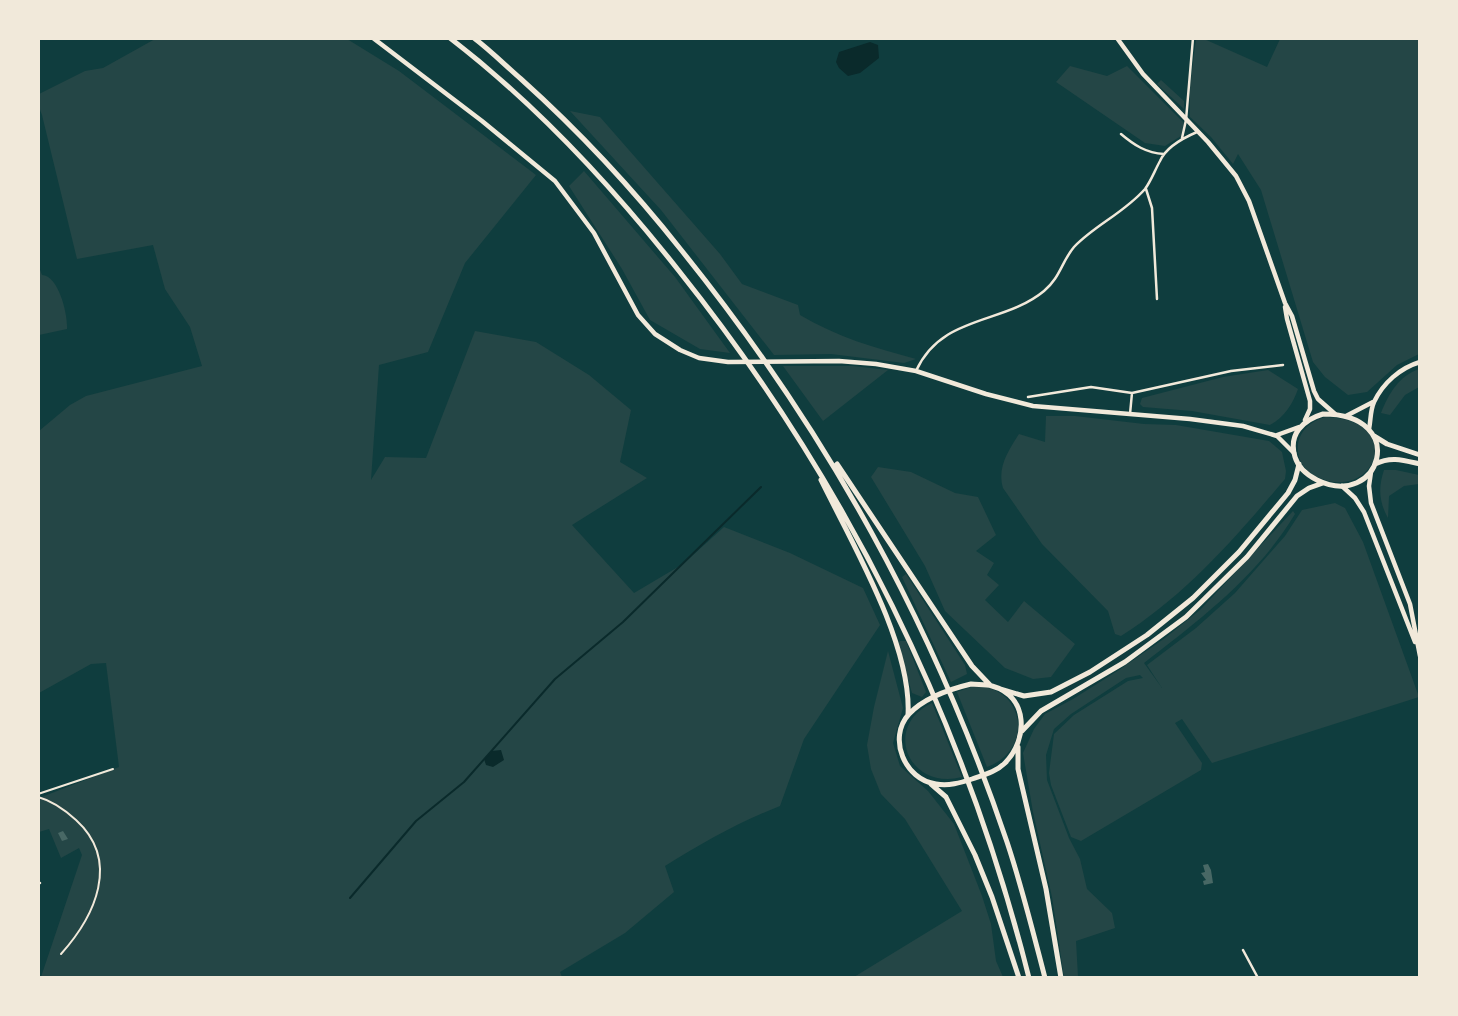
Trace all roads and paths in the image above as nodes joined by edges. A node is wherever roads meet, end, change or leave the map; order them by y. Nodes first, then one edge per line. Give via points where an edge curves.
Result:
1 (373, 38) edge
2 (450, 38) edge
3 (474, 38) edge
4 (1117, 38) edge
5 (1193, 38) edge
6 (1186, 120) junction
7 (1198, 131) junction
8 (1121, 134) dead end
9 (1180, 141) junction
10 (1164, 154) junction
11 (1146, 188) junction
12 (1157, 299) dead end
13 (1285, 303) junction
14 (1419, 362) edge
15 (1283, 365) dead end
16 (916, 371) junction
17 (1132, 393) junction
18 (1028, 397) dead end
19 (1374, 402) junction
20 (1130, 414) junction
21 (1335, 414) junction
22 (1346, 416) junction
23 (1305, 421) junction
24 (1299, 427) junction
25 (1369, 429) junction
26 (816, 436) junction
27 (1276, 436) junction
28 (1374, 436) junction
29 (803, 442) junction
30 (1294, 454) junction
31 (1419, 455) edge
32 (1299, 464) junction
33 (1375, 464) junction
34 (1419, 464) edge
35 (1371, 472) junction
36 (1323, 483) junction
37 (1342, 486) junction
38 (1418, 649) junction
39 (1419, 656) edge
40 (990, 685) junction
41 (1000, 689) junction
42 (908, 715) junction
43 (1022, 731) junction
44 (1018, 747) junction
45 (113, 769) dead end
46 (931, 784) junction
47 (38, 796) edge
48 (1243, 950) dead end
49 (61, 954) dead end
50 (1019, 978) edge
51 (1029, 978) edge
52 (1045, 978) edge
53 (1061, 978) edge
54 (1258, 978) edge

1 - 16 main road via 555,181 594,233 638,316 666,342 711,360 839,361
2 - 29 highway via 556,131 642,223 738,346
3 - 26 highway via 566,119 651,213 754,343
4 - 6 main road
5 - 6 street
6 - 7 main road
6 - 9 street
7 - 9 street
7 - 13 main road via 1243,188
8 - 10 street via 1139,147
9 - 10 street
10 - 11 street
11 - 12 street via 1152,208
11 - 16 street via 1076,245 1047,289 942,337
13 - 21 main road via 1318,399
13 - 23 main road via 1310,401
14 - 19 main road via 1396,374
15 - 17 street via 1231,371
16 - 20 main road via 1019,403
17 - 18 street via 1091,387
17 - 20 street
19 - 22 main road
19 - 25 main road
20 - 27 main road via 1218,422
21 - 22 highway
21 - 23 highway
22 - 25 highway
23 - 24 highway
24 - 27 main road
24 - 30 highway
25 - 28 highway
26 - 40 highway via 972,666
26 - 52 highway via 894,571 958,709 1024,896
27 - 30 main road
28 - 31 highway
28 - 33 highway via 1378,446
29 - 42 highway via 868,572 890,628 906,679
29 - 51 highway via 888,595 944,715 1005,889
30 - 32 highway
32 - 36 highway
32 - 41 highway via 1288,493 1239,552 1194,598 1147,635 1051,692 1024,696
33 - 34 highway via 1392,458
33 - 35 highway
35 - 37 highway
35 - 38 main road via 1371,503 1404,586
36 - 37 highway
36 - 43 highway via 1297,496 1229,576 1179,623 1125,662 1041,712
37 - 38 main road via 1364,512
38 - 39 main road
40 - 41 highway
40 - 42 highway via 956,688
41 - 43 highway via 1017,705
42 - 46 highway via 899,735 903,757 918,779
43 - 44 highway
44 - 46 highway via 991,772 961,783
44 - 53 highway via 1018,769
45 - 47 lane
46 - 50 highway via 946,797 975,855
47 - 49 lane via 83,826 100,862 88,920
48 - 54 street

